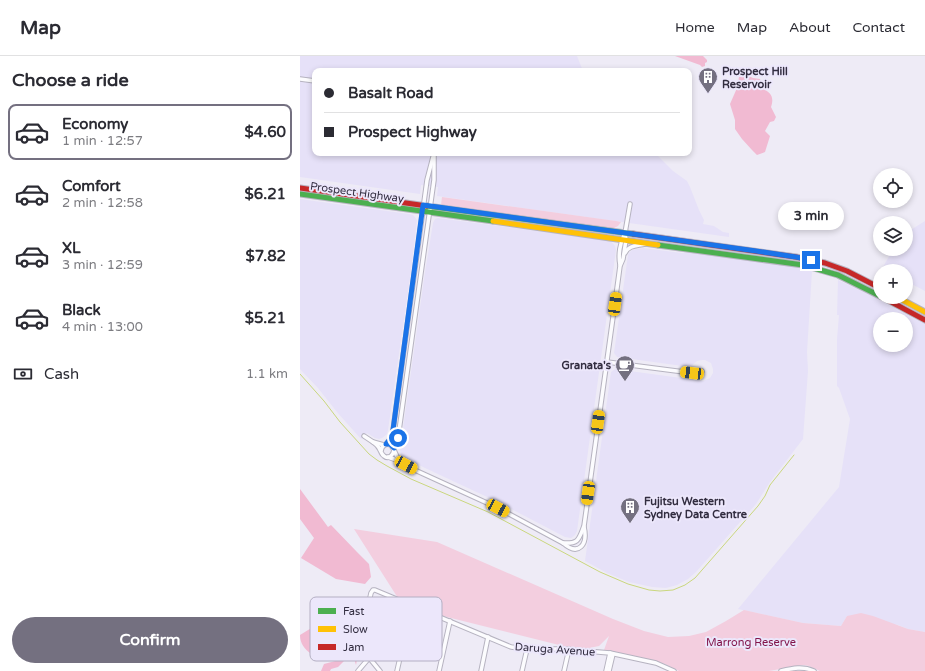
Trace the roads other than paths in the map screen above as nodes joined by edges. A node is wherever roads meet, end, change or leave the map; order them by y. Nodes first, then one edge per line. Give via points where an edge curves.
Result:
1 (300, 79) edge
2 (312, 81) edge
3 (433, 156) edge
4 (434, 156) edge
5 (300, 188) edge
6 (300, 194) edge
7 (630, 204) dead end
8 (423, 205) junction
9 (431, 206) junction
10 (422, 211) junction
11 (430, 212) junction
12 (625, 233) junction
13 (624, 239) junction
14 (652, 243) junction
15 (624, 255) junction
16 (620, 266) junction
17 (873, 284) edge
18 (873, 293) edge
19 (412, 296) junction
20 (417, 297) junction
21 (894, 304) edge
22 (910, 304) edge
23 (925, 312) edge
24 (925, 320) edge
25 (607, 362) junction
26 (702, 371) dead end
27 (364, 436) dead end
28 (373, 442) junction
29 (385, 445) junction
30 (394, 449) junction
31 (381, 451) junction
32 (388, 457) junction
33 (399, 461) junction
34 (584, 526) junction
35 (563, 543) junction
36 (370, 597) edge
37 (394, 597) edge
38 (442, 618) edge
39 (450, 621) junction
40 (488, 637) junction
41 (527, 649) junction
42 (568, 649) junction
43 (611, 654) junction
44 (442, 657) edge
45 (366, 661) edge
46 (372, 661) edge
47 (399, 661) edge
48 (441, 661) edge
49 (805, 669) edge
50 (358, 671) edge
51 (380, 671) edge
52 (397, 671) edge
53 (439, 671) edge
54 (481, 671) edge
55 (522, 671) edge
56 (564, 671) edge
57 (608, 671) edge
58 (674, 671) edge
59 (781, 671) edge
60 (814, 671) edge

1 - 2 street
3 - 8 street via 426,180
4 - 9 street
5 - 8 main road, Prospect Highway
6 - 10 main road, Prospect Highway
7 - 12 street
8 - 9 main road, Prospect Highway
8 - 10 street
9 - 11 street
9 - 12 main road, Prospect Highway
10 - 11 main road, Prospect Highway
10 - 19 street
11 - 13 main road, Prospect Highway
11 - 20 street
12 - 13 street
12 - 17 main road, Prospect Highway via 796,257 846,271
13 - 14 main road, Prospect Highway
13 - 15 street
13 - 16 street via 619,259
14 - 15 street via 631,247
14 - 18 main road, Prospect Highway via 810,266 838,275
15 - 16 street
16 - 25 street
19 - 20 street
19 - 29 street via 393,430
20 - 30 street via 398,438
21 - 24 main road, Prospect Highway
22 - 23 main road
25 - 26 street via 692,373
25 - 34 street
27 - 28 street
28 - 29 street
28 - 31 street
29 - 30 street via 390,444
29 - 31 street
30 - 32 street via 392,456
30 - 33 street
31 - 32 street via 382,455
32 - 33 street
33 - 35 street via 498,508
34 - 35 street via 578,540
34 - 35 street via 586,534 582,546 571,549
36 - 37 street, Daruga Avenue via 374,590 378,590
38 - 39 street, Daruga Avenue
39 - 40 street, Daruga Avenue
39 - 44 street
40 - 41 street, Daruga Avenue via 511,647
40 - 54 street
41 - 42 street, Daruga Avenue
41 - 55 street
42 - 43 street, Daruga Avenue
42 - 56 street
43 - 57 street
43 - 58 street, Daruga Avenue via 656,663
45 - 50 street
46 - 51 street
47 - 52 street
48 - 53 street
49 - 59 street via 799,667
49 - 60 street

